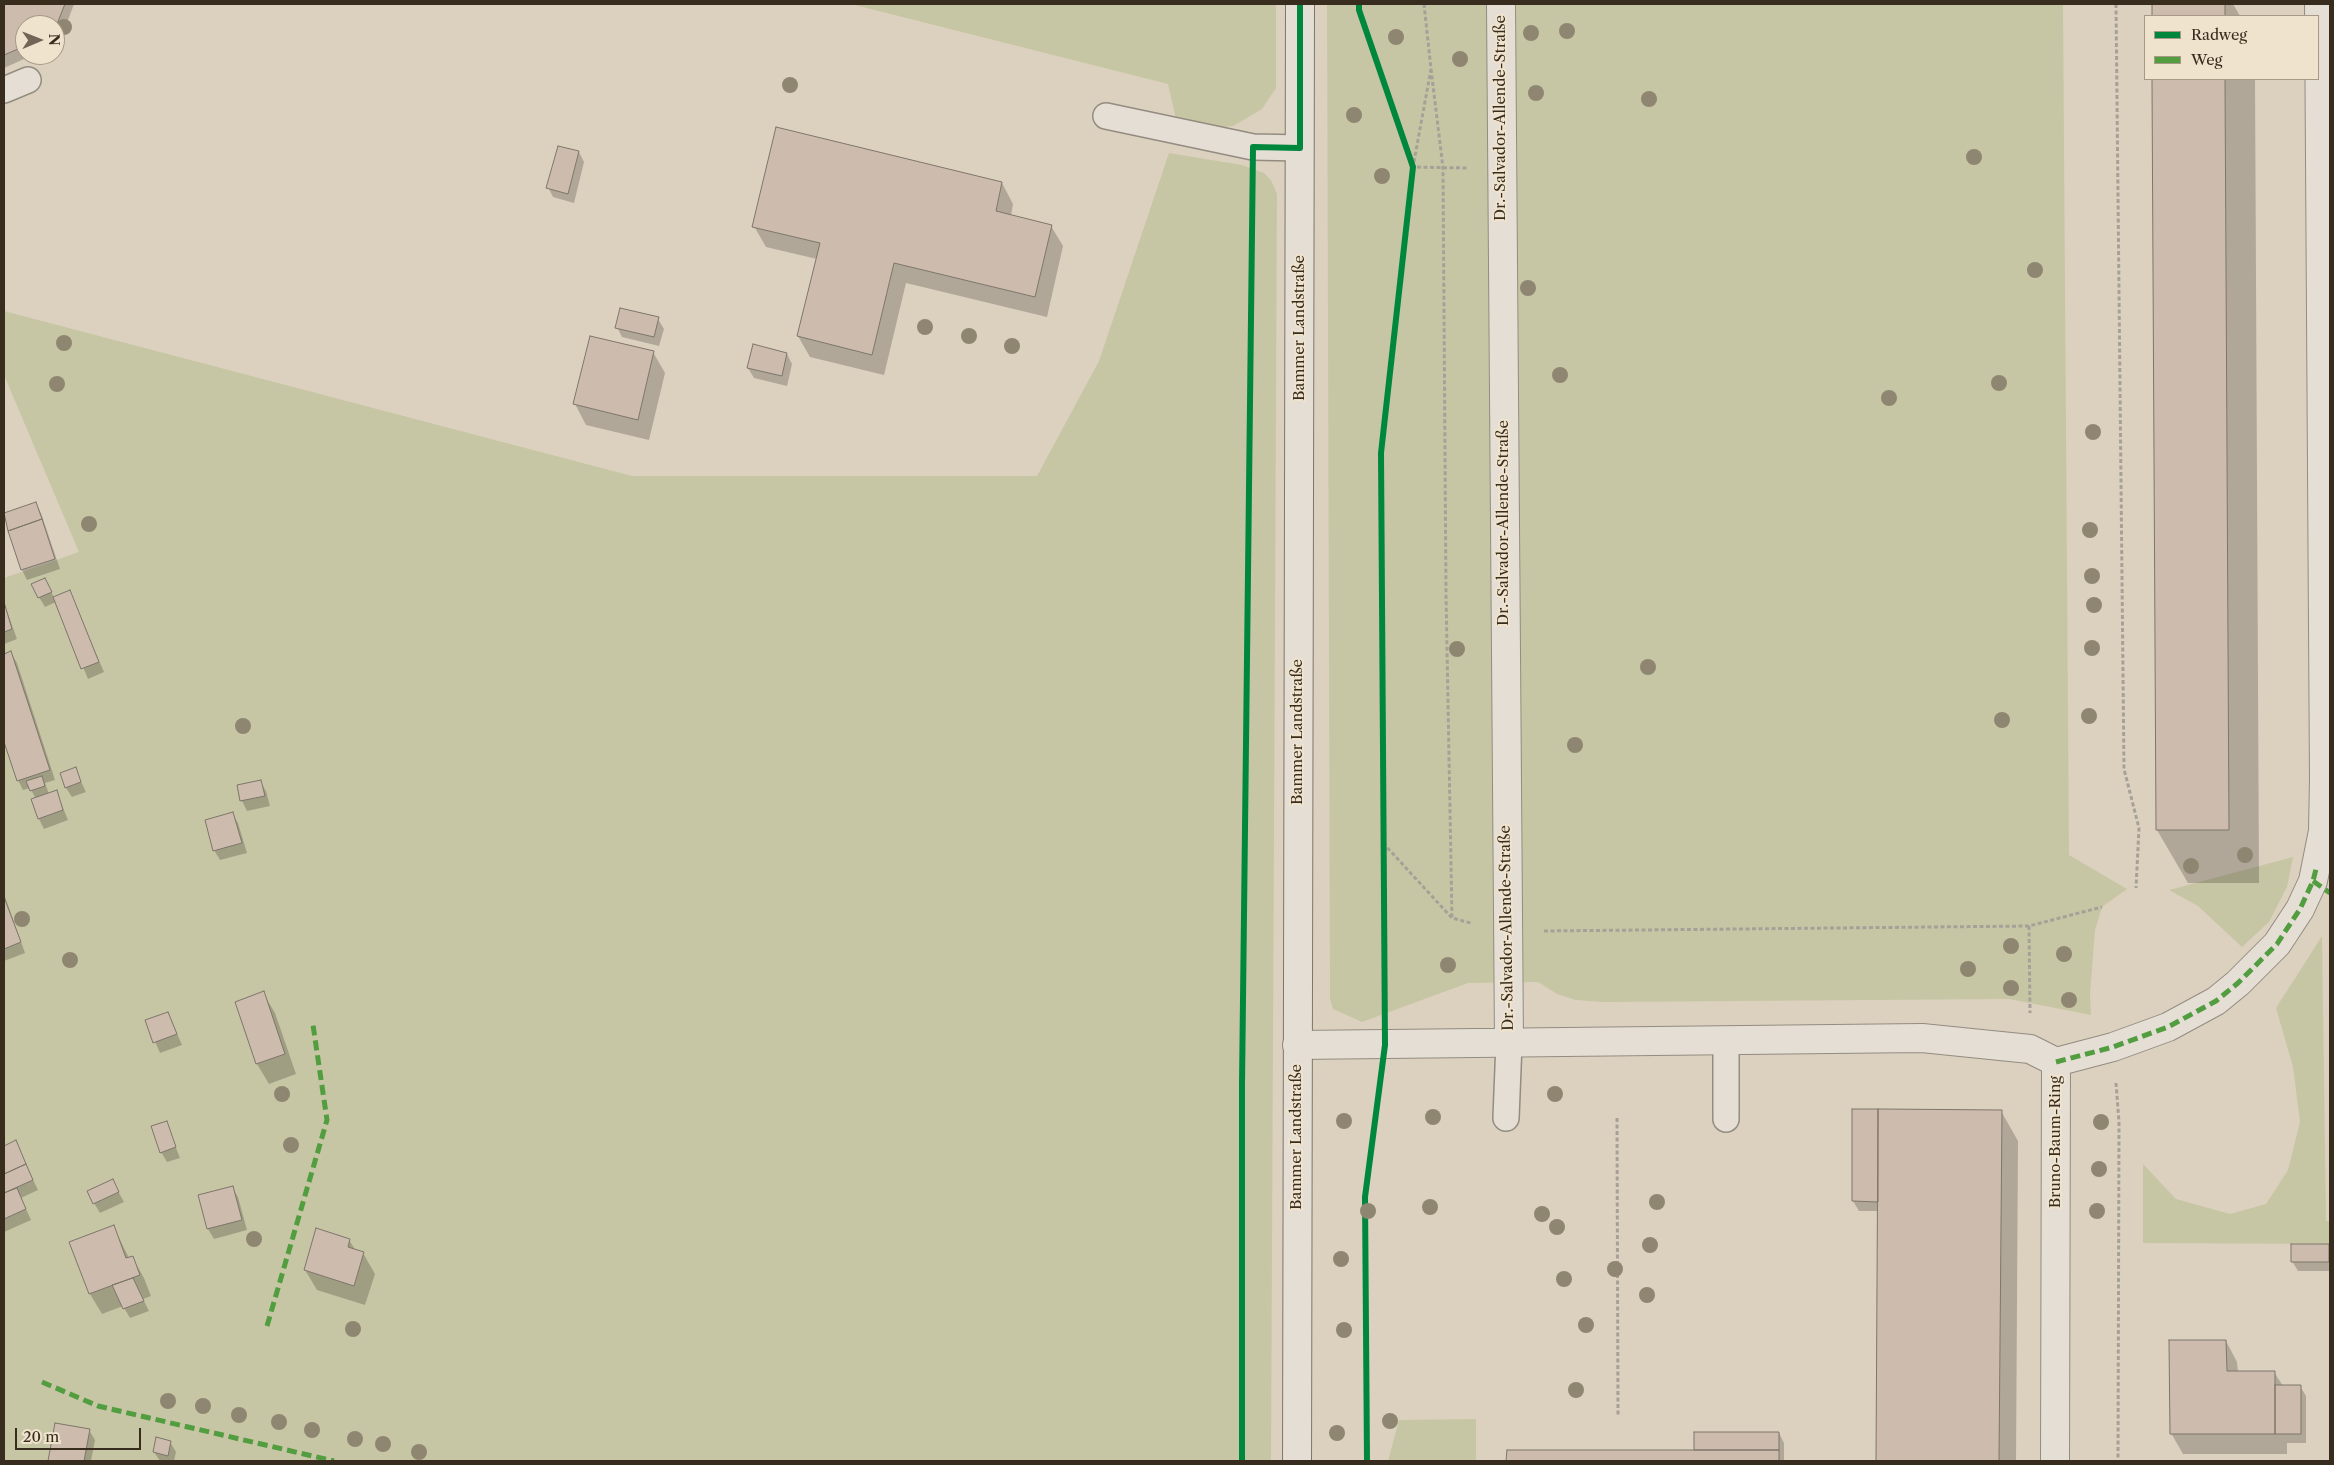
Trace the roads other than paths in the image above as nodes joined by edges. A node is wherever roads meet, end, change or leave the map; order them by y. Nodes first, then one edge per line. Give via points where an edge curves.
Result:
1 (1300, 4) edge
2 (1501, 4) edge
3 (2319, 4) edge
4 (28, 80) dead end
5 (4, 90) edge
6 (1106, 116) dead end
7 (1300, 148) junction
8 (2322, 887) edge
9 (1726, 1040) junction
10 (1508, 1043) junction
11 (1297, 1045) junction
12 (2056, 1062) junction
13 (1506, 1118) dead end
14 (1726, 1119) dead end
15 (1301, 1455) edge
16 (2055, 1461) edge

1 - 7 street, Bammer Landstraße
2 - 10 street, Dr.-Salvador-Allende-Straße
3 - 8 street, Bruno-Baum-Ring
4 - 5 lane
6 - 7 lane via 1253,147
7 - 11 street, Bammer Landstraße
8 - 12 street, Bruno-Baum-Ring via 2300,909 2277,944 2216,1001 2168,1027 2113,1048
9 - 10 street, Dr.-Salvador-Allende-Straße
9 - 12 street, Dr.-Salvador-Allende-Straße via 1922,1038 2030,1049
9 - 14 lane
10 - 11 street, Dr.-Salvador-Allende-Straße
10 - 13 lane
11 - 15 street, Bammer Landstraße
12 - 16 street, Bruno-Baum-Ring

